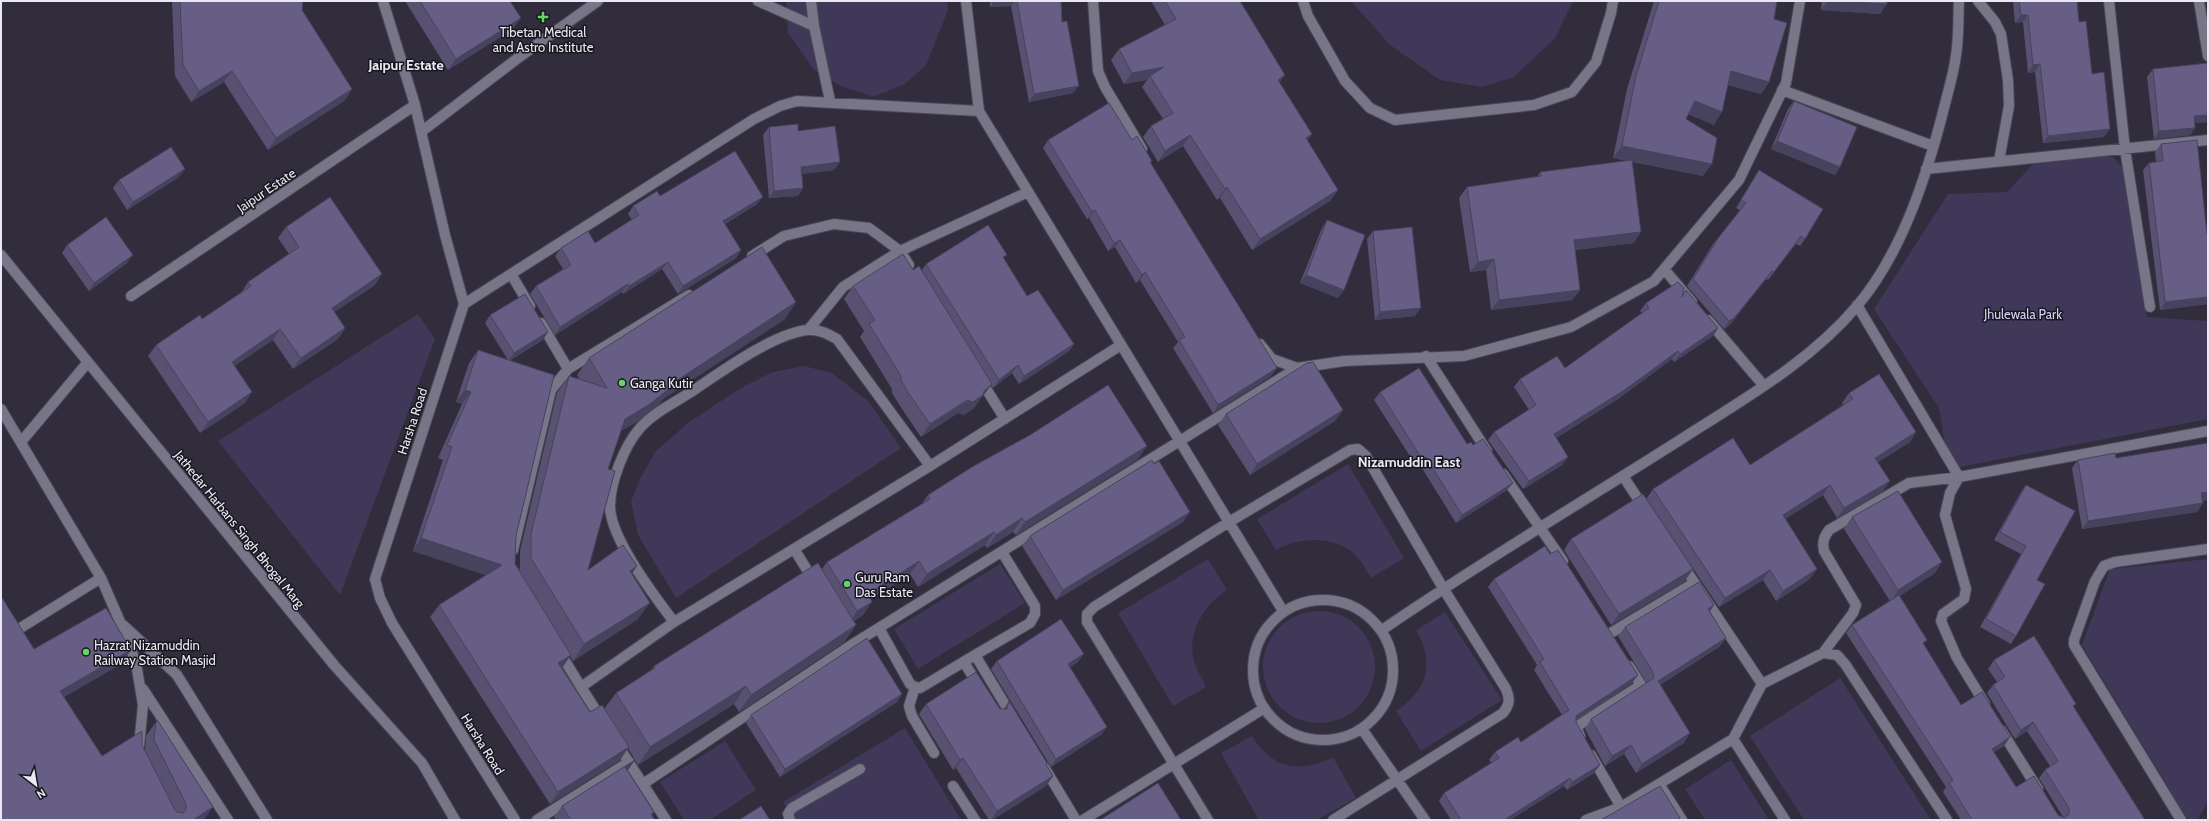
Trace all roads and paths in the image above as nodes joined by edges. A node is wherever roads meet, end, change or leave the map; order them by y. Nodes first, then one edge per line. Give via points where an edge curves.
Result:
1 (383, 1) edge
2 (598, 1) edge
3 (758, 1) edge
4 (811, 1) edge
5 (966, 1) edge
6 (1093, 1) edge
7 (1303, 1) edge
8 (1613, 1) edge
9 (1800, 1) edge
10 (1959, 1) edge
11 (1978, 1) edge
12 (2109, 1) edge
13 (2199, 1) edge
14 (814, 26) junction
15 (2208, 56) edge
16 (1782, 90) junction
17 (830, 101) junction
18 (415, 105) junction
19 (979, 111) junction
20 (421, 132) junction
21 (2208, 140) edge
22 (1933, 146) junction
23 (2125, 148) junction
24 (1146, 156) edge
25 (1999, 161) junction
26 (1926, 168) junction
27 (1028, 192) junction
28 (900, 251) junction
29 (1, 255) edge
30 (744, 261) edge
31 (1664, 269) junction
32 (912, 271) edge
33 (511, 274) junction
34 (696, 290) edge
35 (131, 296) dead end
36 (464, 304) junction
37 (1858, 305) junction
38 (2150, 307) dead end
39 (810, 329) junction
40 (1252, 333) edge
41 (1121, 345) junction
42 (1426, 356) junction
43 (88, 362) junction
44 (1297, 368) junction
45 (568, 370) junction
46 (975, 372) edge
47 (1764, 386) junction
48 (1, 409) edge
49 (1005, 419) junction
50 (2208, 431) edge
51 (1179, 440) junction
52 (21, 442) junction
53 (930, 466) junction
54 (1623, 476) junction
55 (1959, 477) junction
56 (1648, 514) edge
57 (1229, 522) junction
58 (1541, 527) junction
59 (794, 549) junction
60 (2208, 549) edge
61 (1002, 552) junction
62 (1678, 558) edge
63 (513, 563) edge
64 (1567, 567) edge
65 (102, 578) junction
66 (1694, 583) junction
67 (818, 587) edge
68 (1443, 588) junction
69 (1283, 611) junction
70 (674, 622) junction
71 (121, 624) junction
72 (22, 627) edge
73 (879, 628) junction
74 (1382, 630) junction
75 (1609, 634) edge
76 (552, 640) edge
77 (1823, 653) junction
78 (975, 655) junction
79 (1625, 660) edge
80 (964, 662) junction
81 (1762, 684) junction
82 (140, 685) junction
83 (581, 687) junction
84 (915, 688) junction
85 (984, 694) edge
86 (1263, 709) junction
87 (1020, 728) edge
88 (1362, 729) junction
89 (1733, 738) junction
90 (934, 753) dead end
91 (138, 755) edge
92 (1040, 761) edge
93 (629, 762) junction
94 (1174, 764) junction
95 (860, 769) dead end
96 (1398, 779) junction
97 (643, 784) junction
98 (1659, 784) junction
99 (953, 786) dead end
100 (2044, 800) edge
101 (1621, 807) junction
102 (449, 809) junction
103 (228, 820) edge
104 (267, 820) edge
105 (448, 820) edge
106 (455, 820) edge
107 (515, 820) edge
108 (536, 820) edge
109 (666, 820) edge
110 (790, 820) edge
111 (975, 820) edge
112 (1076, 820) edge
113 (1082, 820) edge
114 (1208, 820) edge
115 (1333, 820) edge
116 (1425, 820) edge
117 (1586, 820) edge
118 (1682, 820) edge
119 (1785, 820) edge
120 (1947, 820) edge
121 (2181, 820) edge

1 - 18 street
2 - 20 street
3 - 14 street
4 - 14 street
5 - 19 street
6 - 24 street via 1098,71
7 - 8 street via 1308,16 1345,81 1370,108 1395,120 1534,105 1572,92 1596,62
9 - 16 street via 1786,82
10 - 22 street via 1957,55
11 - 25 street via 2001,34 2008,80 2009,106
12 - 23 street
13 - 15 street
14 - 17 street
16 - 22 street
16 - 31 street via 1738,180
17 - 19 street
17 - 33 street via 797,101 780,106 754,120
18 - 20 street
18 - 35 street, Jaipur Estate
19 - 27 street
20 - 36 street
21 - 23 street
22 - 26 street
23 - 25 street
23 - 38 street
25 - 26 street
26 - 37 street via 1916,198 1885,265
27 - 28 street
27 - 41 street
28 - 30 street via 869,228 834,224 784,236
28 - 32 street
28 - 39 street via 843,287
29 - 43 street, Jathedar Harbans Singh Bhogal Marg
31 - 42 street via 1654,281 1571,327 1464,356
31 - 47 street
33 - 36 street
33 - 45 street
34 - 45 street
36 - 107 street, Harsha Road via 375,579 380,598 392,623
37 - 47 street via 1834,330 1783,374
37 - 55 street
39 - 53 street via 824,331 836,339
39 - 70 street via 794,332 764,346 720,373 655,415 640,428 629,444 611,490 610,508 616,530 639,574
40 - 44 street via 1272,359
41 - 49 street
41 - 51 street
42 - 44 street via 1344,361
42 - 58 street
43 - 52 street
43 - 102 street, Jathedar Harbans Singh Bhogal Marg via 334,665 422,763
44 - 51 street
45 - 63 street via 551,390 512,550
46 - 49 street
47 - 54 street
48 - 52 street
49 - 53 street
50 - 55 street
51 - 57 street
51 - 61 street
52 - 65 street
53 - 59 street
54 - 56 street
54 - 58 street
55 - 77 street via 1910,483 1829,530 1824,536 1824,550 1856,605 1853,613
55 - 100 street via 1950,493 1945,515 1966,589 1964,599 1943,614 1941,621 1957,658
57 - 68 street via 1350,450 1358,449 1366,456
57 - 69 street
57 - 94 street via 1094,607 1087,614 1087,622
58 - 64 street
58 - 68 street
59 - 67 street
59 - 70 street
60 - 121 street via 2115,562 2104,566 2095,581 2074,640 2074,645
61 - 73 street
61 - 78 street via 1035,606 1035,614 1030,623
62 - 66 street
65 - 71 street
65 - 72 street
66 - 75 street
66 - 81 street
68 - 74 street
68 - 96 street via 1506,689 1510,698 1509,705 1503,713
69 - 74 street via 1303,602 1326,599 1348,603 1367,614
69 - 86 street via 1267,626 1256,646 1252,667 1254,689
70 - 83 street
71 - 82 street via 136,663
71 - 104 street via 177,675
73 - 84 street via 910,684
73 - 97 street via 852,641
74 - 88 street via 1391,650 1394,672 1390,694 1379,713
76 - 83 street
77 - 81 street
77 - 120 street via 1837,655 1845,664
78 - 80 street
78 - 87 street
79 - 101 street via 1641,685 1576,728
80 - 84 street via 920,688
80 - 85 street
81 - 89 street
82 - 91 street via 143,705
82 - 103 street
83 - 93 street
84 - 90 street via 909,706 912,716
86 - 88 street via 1285,729 1298,736 1320,741 1342,738
86 - 94 street
88 - 96 street
89 - 98 street
89 - 119 street
92 - 112 street
93 - 97 street
93 - 108 street
94 - 113 street
94 - 114 street
95 - 110 street via 792,808 788,814
96 - 115 street
96 - 116 street
97 - 109 street
98 - 101 street
98 - 118 street
99 - 111 street
101 - 117 street
102 - 105 street
102 - 106 street, Jathedar Harbans Singh Bhogal Marg

